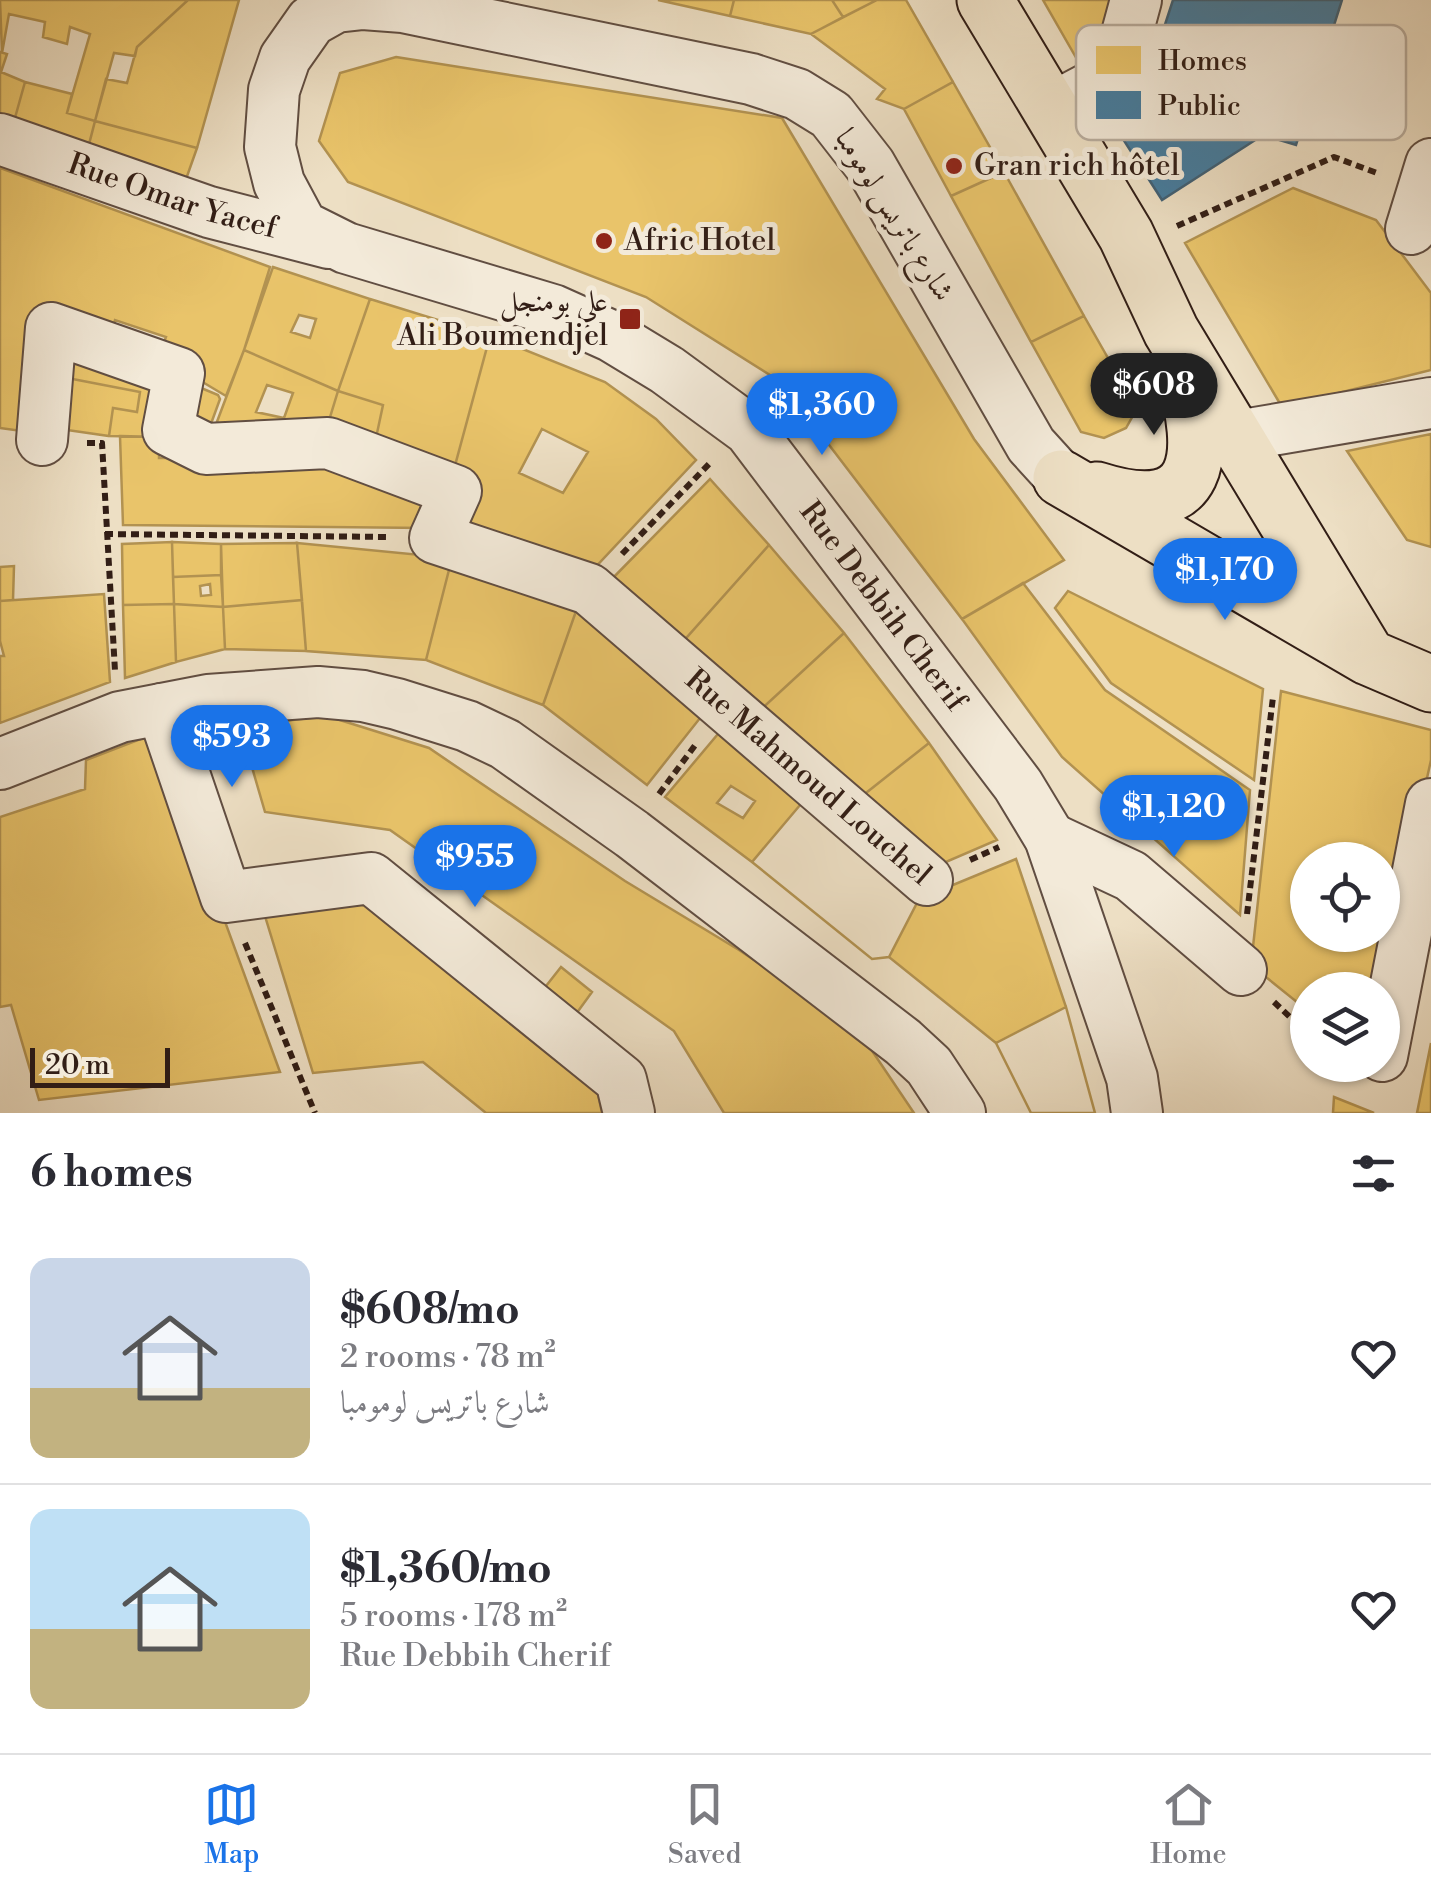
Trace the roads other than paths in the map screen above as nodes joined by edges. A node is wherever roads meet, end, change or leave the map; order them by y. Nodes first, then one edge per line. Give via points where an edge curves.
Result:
1 (414, 0) edge
2 (985, 0) edge
3 (1136, 0) edge
4 (363, 4) joint
5 (1129, 25) edge
6 (628, 53) junction
7 (1076, 95) edge
8 (1050, 109) junction
9 (0, 139) edge
10 (346, 248) junction
11 (1171, 331) junction
12 (1431, 403) edge
13 (1237, 436) junction
14 (42, 440) road end
15 (1061, 478) junction
16 (1368, 658) junction
17 (1431, 684) edge
18 (141, 713) junction
19 (0, 764) edge
20 (1431, 804) edge
21 (1050, 838) junction
22 (927, 880) road end
23 (1241, 970) road end
24 (1399, 972) edge
25 (629, 1113) edge
26 (960, 1113) edge
27 (1137, 1113) edge

1 - 6 street
2 - 8 main road
3 - 5 street
4 - 6 street, شارع باتريس لومومبا
4 - 10 street, Rue Debbih Cherif via 336,7 300,33 274,90 270,146 279,183 302,226
6 - 15 street, شارع باتريس لومومبا via 751,79 797,94 830,115 870,165 1031,445
7 - 8 street
8 - 11 main road via 1126,236
9 - 10 street, Rue Omar Yacef via 209,212
10 - 21 street, Rue Debbih Cherif via 568,316 667,370 750,430 1018,785
11 - 13 main road
11 - 15 main road via 1196,416 1196,458 1182,486 1143,501
12 - 13 street
13 - 16 main road
14 - 22 street, Rue Mahmoud Louchel via 52,328 179,373 168,430 206,449 328,443 456,492 435,538 588,588
15 - 16 main road
16 - 17 main road
18 - 19 street
18 - 25 street via 226,897 371,878 620,1080
18 - 26 street via 318,692 397,704 505,744 903,1042 929,1066
20 - 24 street
21 - 23 street via 1131,876
21 - 27 street, Rue Debbih Cherif via 1132,1078

